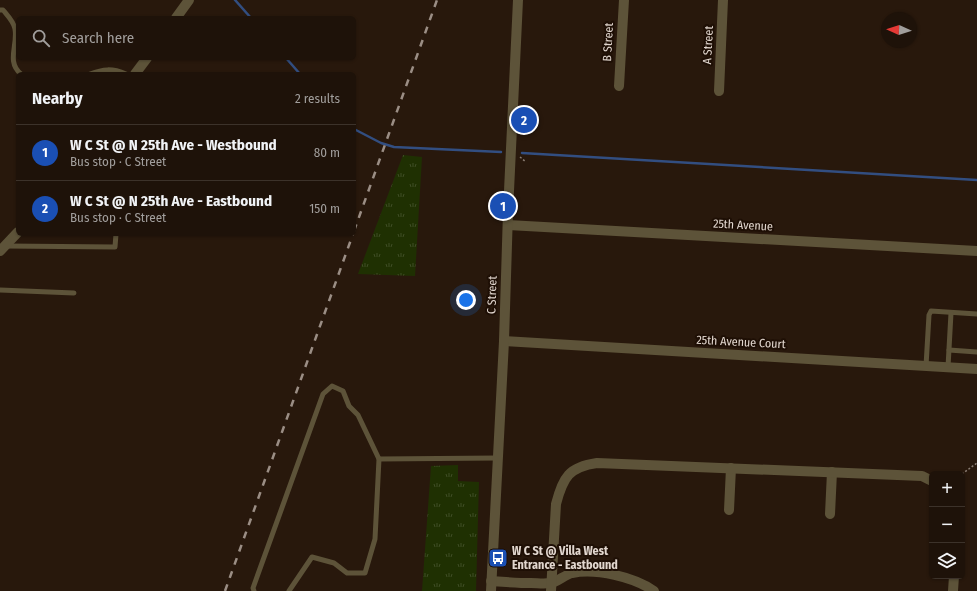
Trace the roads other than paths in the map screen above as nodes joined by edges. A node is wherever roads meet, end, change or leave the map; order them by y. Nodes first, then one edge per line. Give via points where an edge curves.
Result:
1 (189, 0) edge
2 (518, 0) edge
3 (624, 0) edge
4 (723, 0) edge
5 (0, 10) edge
6 (177, 16) edge
7 (16, 30) edge
8 (16, 30) edge
9 (146, 60) edge
10 (19, 72) edge
11 (95, 72) edge
12 (122, 72) edge
13 (136, 72) edge
14 (619, 86) dead end
15 (719, 91) dead end
16 (508, 225) junction
17 (16, 234) edge
18 (116, 236) edge
19 (3, 248) edge
20 (977, 251) edge
21 (0, 290) edge
22 (74, 293) dead end
23 (950, 313) junction
24 (977, 314) edge
25 (504, 341) junction
26 (949, 350) junction
27 (977, 352) edge
28 (926, 366) junction
29 (948, 367) junction
30 (977, 369) edge
31 (497, 458) junction
32 (379, 459) junction
33 (731, 468) junction
34 (832, 472) junction
35 (929, 480) edge
36 (729, 510) dead end
37 (830, 514) dead end
38 (954, 579) edge
39 (491, 586) edge
40 (551, 587) edge
41 (254, 591) edge
42 (289, 591) edge
43 (654, 591) edge
44 (953, 591) edge

1 - 6 street
2 - 16 street, C Street
3 - 14 street, B Street
4 - 15 street, A Street
5 - 8 lane via 4,10
7 - 10 lane via 13,59 14,66
9 - 13 street
11 - 12 lane via 102,69
16 - 20 street, 25th Avenue
16 - 25 street, C Street
17 - 19 street
18 - 19 lane via 115,248
21 - 22 lane
23 - 24 lane
23 - 26 lane
23 - 28 lane via 931,311 929,315
25 - 28 street, 25th Avenue Court
25 - 31 street, C Street
26 - 27 lane
26 - 29 lane
28 - 29 street, 25th Avenue Court
29 - 30 street, 25th Avenue Court
31 - 32 lane
31 - 39 street, C Street
32 - 41 lane via 358,415 349,406 343,391 332,386 322,394
32 - 42 lane via 375,539 365,573 347,573 334,563 312,557
33 - 34 street
33 - 36 street
33 - 40 street via 597,462 575,469 565,479 556,504
34 - 35 street via 922,476
34 - 37 street
38 - 44 street
39 - 40 street
40 - 43 street via 565,575 586,571 610,574 637,582

